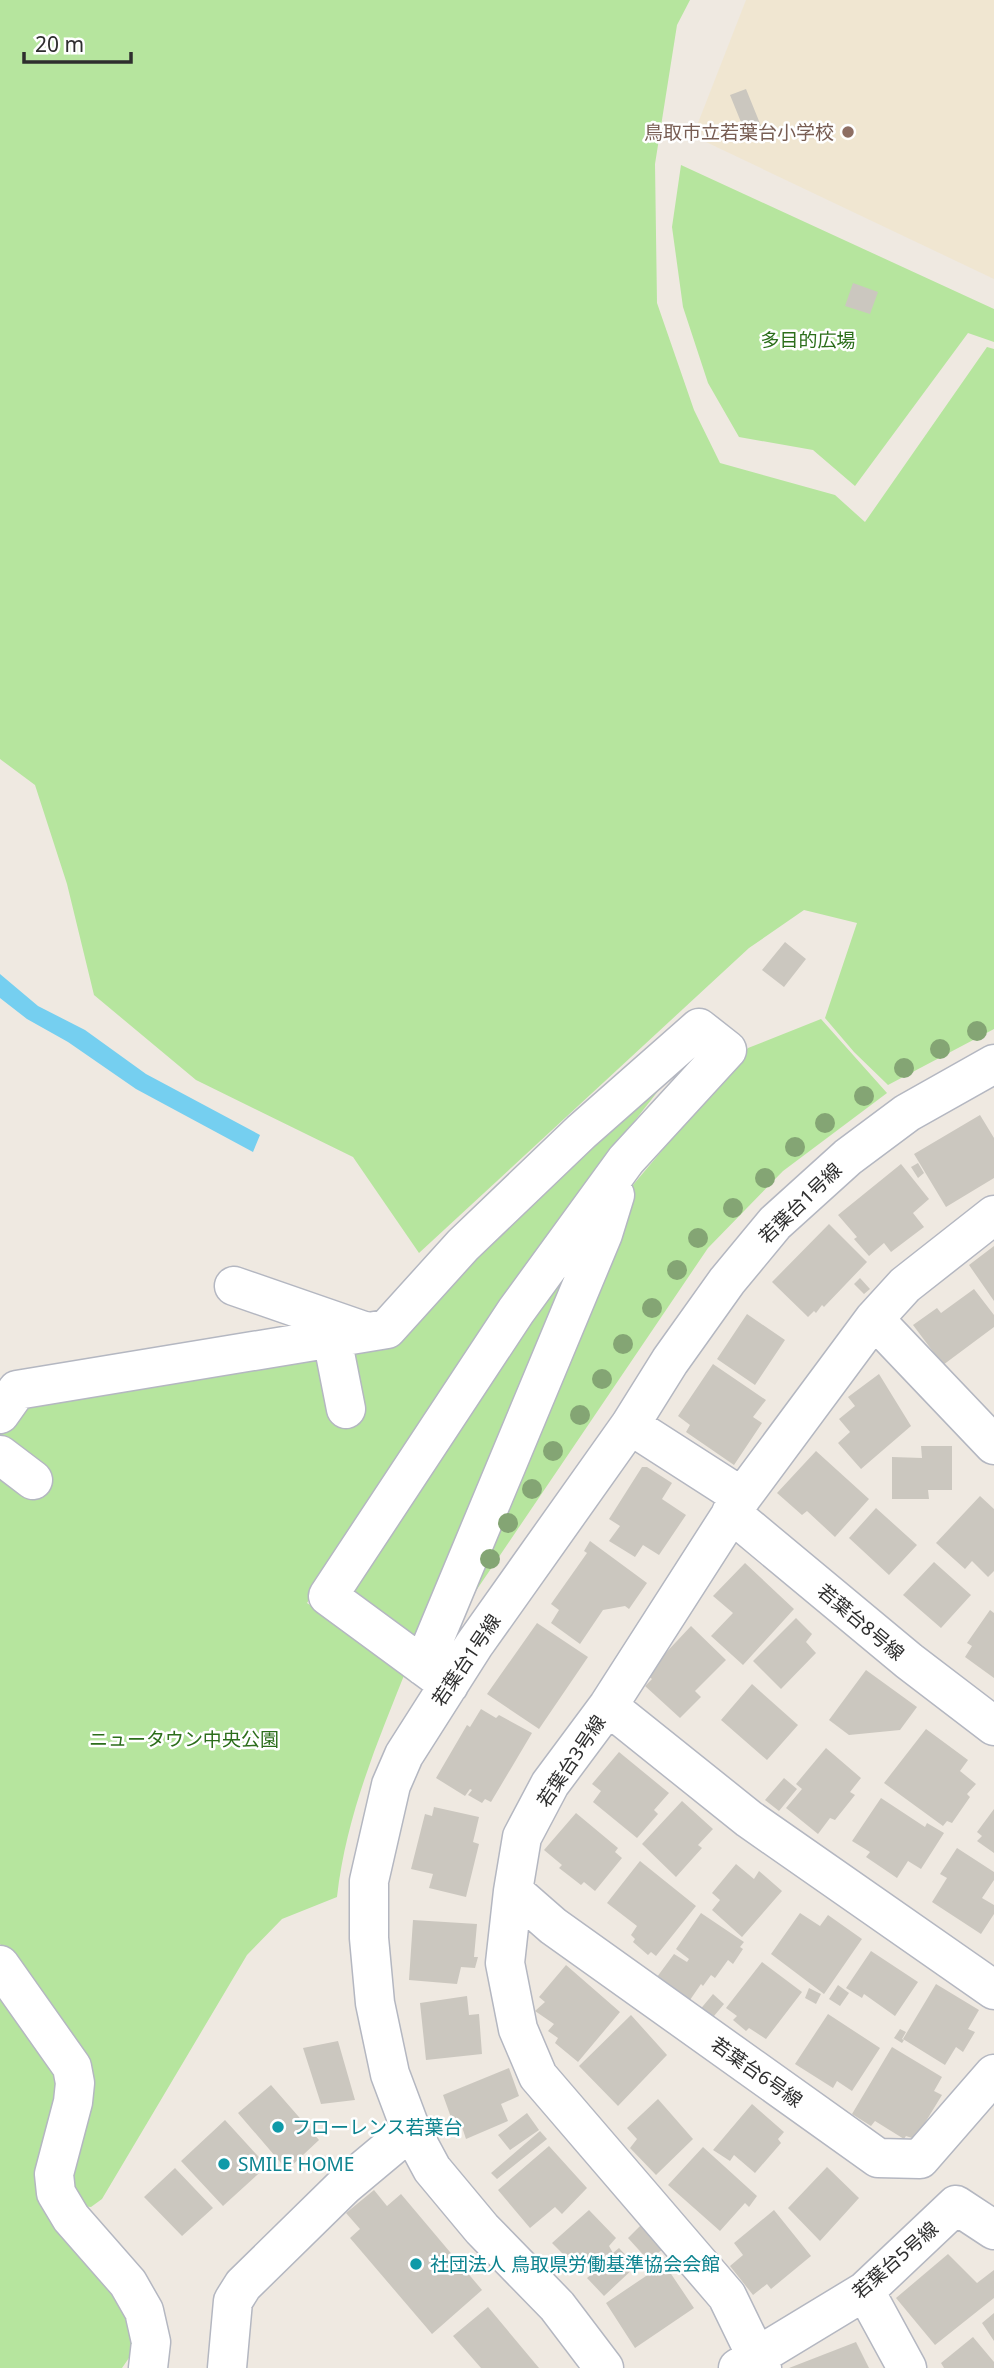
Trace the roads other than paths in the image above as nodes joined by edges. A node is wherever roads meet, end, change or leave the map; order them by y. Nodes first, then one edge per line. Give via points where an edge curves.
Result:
1 (994, 1064) edge
2 (626, 1160) junction
3 (994, 1215) edge
4 (234, 1286) dead end
5 (874, 1319) junction
6 (350, 1335) junction
7 (346, 1409) dead end
8 (0, 1414) edge
9 (631, 1425) junction
10 (994, 1445) edge
11 (0, 1455) edge
12 (33, 1480) dead end
13 (737, 1505) junction
14 (436, 1675) junction
15 (608, 1706) junction
16 (994, 1726) edge
17 (513, 1891) junction
18 (0, 1965) edge
19 (994, 1990) edge
20 (994, 2074) edge
21 (411, 2130) junction
22 (994, 2230) edge
23 (864, 2291) junction
24 (753, 2365) edge
25 (148, 2368) edge
26 (227, 2368) edge
27 (604, 2368) edge
28 (907, 2368) edge

1 - 9 street, 若葉台1号線 via 906,1113 848,1157 775,1223 727,1281
2 - 6 street via 727,1049 699,1028 473,1236 387,1329
2 - 14 street via 603,1234
2 - 14 street via 516,1311 328,1596
3 - 5 street, 若葉台3号線 via 905,1284
4 - 6 street
5 - 10 street
5 - 13 street, 若葉台3号線
6 - 7 street
6 - 8 street via 17,1390
9 - 13 street, 若葉台8号線
9 - 14 street, 若葉台1号線 via 474,1645
11 - 12 street
13 - 15 street, 若葉台3号線
13 - 16 street, 若葉台8号線 via 909,1661
14 - 21 street, 若葉台1号線 via 391,1785 369,1881 375,2003 390,2074
15 - 17 street, 若葉台3号線 via 550,1784 522,1837
15 - 19 street via 749,1819
17 - 20 street, 若葉台6号線 via 553,1927 878,2158 920,2159
17 - 24 street, 若葉台3号線 via 505,1963 518,2029 538,2076 727,2296
18 - 25 street via 72,2067 74,2092 54,2174 56,2193 71,2218 128,2283 144,2311 151,2342
21 - 26 street via 344,2186 243,2285 233,2301
21 - 27 street, 若葉台1号線 via 432,2169 482,2229 557,2306
22 - 23 street, 若葉台5号線 via 956,2205
23 - 24 street, 若葉台5号線
23 - 28 street

